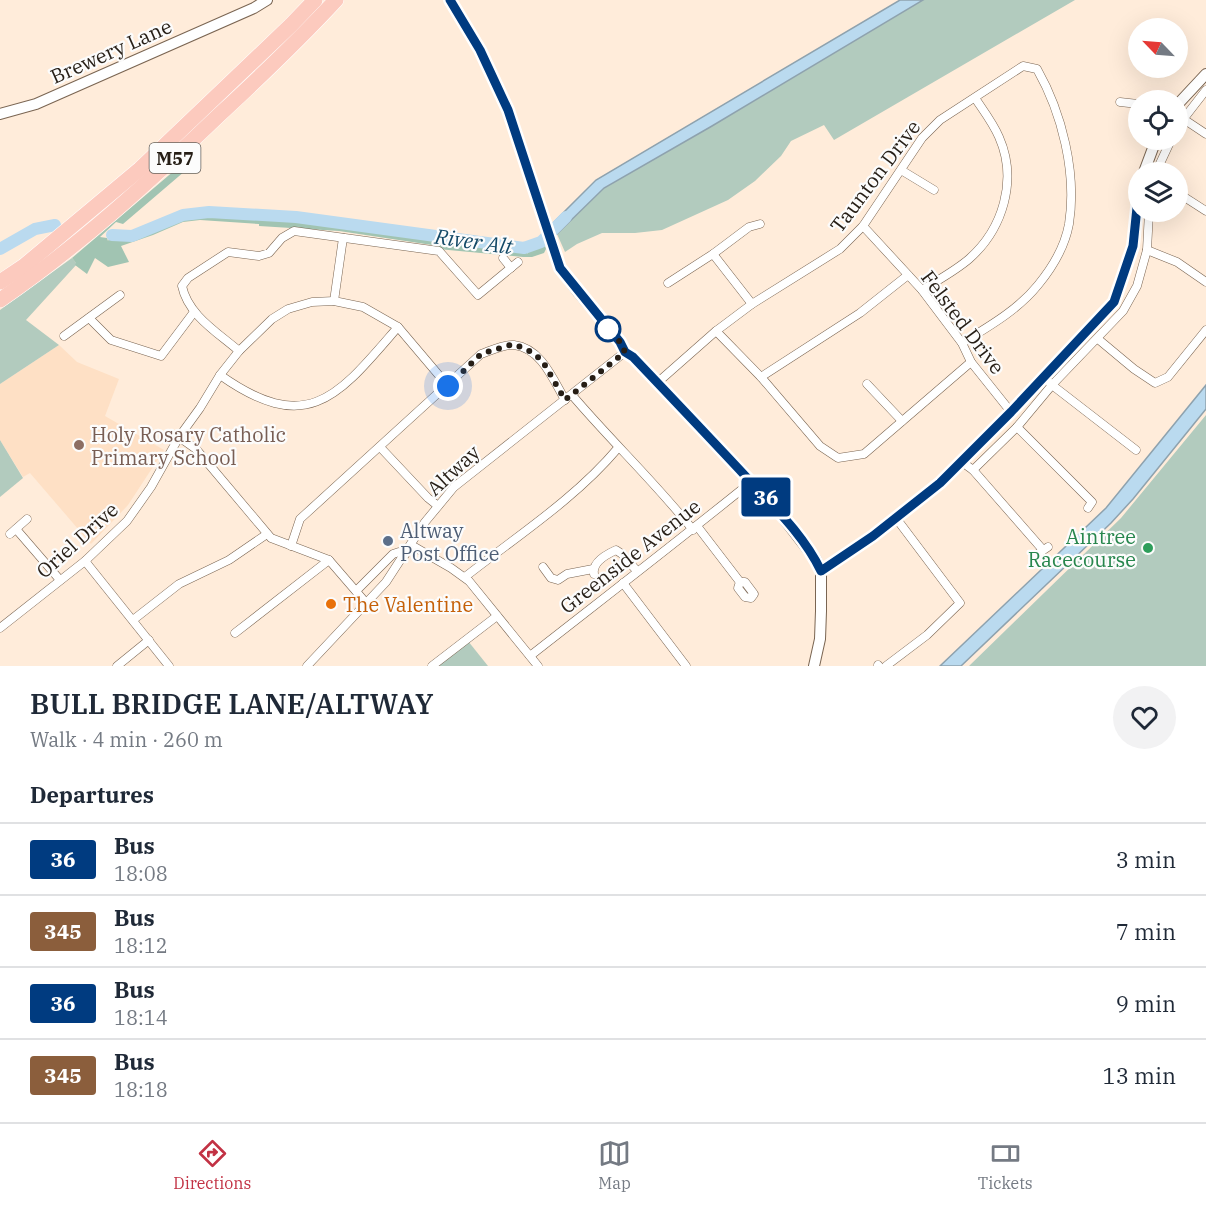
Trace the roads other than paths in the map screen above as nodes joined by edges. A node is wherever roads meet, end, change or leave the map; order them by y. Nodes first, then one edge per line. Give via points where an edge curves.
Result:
1 (267, 0) edge
2 (315, 0) edge
3 (336, 0) edge
4 (450, 0) edge
5 (1206, 74) edge
6 (1206, 90) edge
7 (1188, 93) edge
8 (975, 98) junction
9 (1120, 102) dead end
10 (1128, 103) edge
11 (1188, 112) edge
12 (0, 114) edge
13 (1188, 126) edge
14 (1206, 134) edge
15 (901, 170) junction
16 (934, 190) dead end
17 (1188, 199) edge
18 (1206, 211) edge
19 (1136, 222) edge
20 (1148, 222) edge
21 (760, 224) dead end
22 (863, 226) junction
23 (343, 238) junction
24 (1147, 250) junction
25 (713, 254) junction
26 (503, 258) dead end
27 (518, 262) dead end
28 (511, 268) junction
29 (908, 275) junction
30 (0, 282) edge
31 (1206, 282) edge
32 (668, 283) dead end
33 (922, 290) junction
34 (120, 295) dead end
35 (0, 300) edge
36 (334, 301) junction
37 (752, 304) junction
38 (194, 312) junction
39 (89, 318) junction
40 (398, 327) junction
41 (1206, 330) edge
42 (716, 331) junction
43 (64, 336) dead end
44 (1098, 339) junction
45 (962, 343) junction
46 (239, 351) junction
47 (625, 352) junction
48 (971, 362) junction
49 (220, 375) junction
50 (761, 377) junction
51 (1044, 377) junction
52 (657, 383) junction
53 (867, 384) dead end
54 (448, 386) junction
55 (1052, 386) junction
56 (568, 397) junction
57 (1011, 412) junction
58 (902, 421) junction
59 (1017, 427) junction
60 (179, 436) junction
61 (380, 447) junction
62 (618, 448) junction
63 (1136, 450) dead end
64 (962, 462) junction
65 (973, 470) junction
66 (751, 482) junction
67 (438, 506) junction
68 (1088, 508) dead end
69 (896, 518) junction
70 (27, 519) dead end
71 (695, 528) junction
72 (267, 534) junction
73 (411, 545) junction
74 (291, 546) junction
75 (1043, 551) dead end
76 (405, 555) junction
77 (329, 560) junction
78 (85, 561) junction
79 (543, 567) dead end
80 (637, 571) junction
81 (821, 571) junction
82 (465, 577) junction
83 (60, 580) junction
84 (740, 582) dead end
85 (623, 583) junction
86 (356, 591) junction
87 (367, 604) junction
88 (497, 616) junction
89 (134, 620) junction
90 (0, 628) edge
91 (235, 633) dead end
92 (149, 640) junction
93 (530, 656) junction
94 (117, 666) edge
95 (169, 666) edge
96 (307, 666) edge
97 (432, 666) edge
98 (538, 666) edge
99 (686, 666) edge
100 (814, 666) edge
101 (881, 666) edge

1 - 12 street, Brewery Lane via 36,104
2 - 30 highway, M57 via 140,169
3 - 35 highway, M57 via 153,178 35,276
4 - 47 street via 480,50 508,110 565,276
5 - 7 street
6 - 11 street
8 - 15 street, Taunton Drive via 940,120 922,138
8 - 33 street via 1006,158 1004,210 992,235 969,260
8 - 45 street, Taunton Drive via 1023,66 1037,69 1048,89 1068,158 1069,224 1059,252 1037,286 1014,309
9 - 10 street
13 - 14 street
15 - 16 street
15 - 22 street, Taunton Drive
17 - 18 street
19 - 51 street via 1133,246 1114,302
20 - 24 street
21 - 25 street via 748,227
22 - 29 street, Felsted Drive
22 - 37 street, Taunton Drive via 840,249
23 - 28 street via 439,251 478,296
23 - 36 street
23 - 38 street via 294,231 269,253 259,256 228,252 182,286 184,298
24 - 31 street via 1177,262
24 - 44 street via 1128,303
25 - 32 street
25 - 37 street
26 - 28 street
27 - 28 street
29 - 33 street, Felsted Drive
29 - 50 street via 860,313
33 - 45 street, Felsted Drive
34 - 39 street
36 - 40 street, Oriel Drive via 363,307
36 - 46 street, Oriel Drive via 288,309
37 - 42 street, Taunton Drive
38 - 39 street via 161,356 111,340
38 - 46 street
39 - 43 street
40 - 49 street via 349,381 330,396 308,405 286,406 259,399
40 - 54 street, Oriel Drive
41 - 44 street via 1168,377 1155,383
42 - 50 street
42 - 52 street, Taunton Drive
44 - 55 street
45 - 48 street, Felsted Drive
46 - 49 street, Oriel Drive
47 - 52 street
47 - 56 street, Altway
48 - 57 street, Felsted Drive
48 - 58 street
49 - 60 street, Oriel Drive
50 - 58 street via 820,446 838,458 864,454
51 - 55 street
51 - 57 street
52 - 66 street
53 - 58 street
54 - 56 street via 481,354 513,344 542,360
54 - 61 street
55 - 59 street
55 - 63 street
56 - 62 street
56 - 67 street, Altway via 457,485
57 - 64 street
59 - 65 street
59 - 68 street via 1092,502
60 - 72 street via 196,448
60 - 78 street, Oriel Drive via 127,521
61 - 67 street
61 - 74 street via 300,519
62 - 71 street
62 - 82 street via 575,492
64 - 65 street
64 - 69 street
65 - 75 street
66 - 71 street, Greenside Avenue
66 - 81 street via 793,528
67 - 73 street, Altway
69 - 81 street
69 - 101 street via 960,603 927,635
70 - 83 street via 13,531
71 - 80 street, Greenside Avenue
71 - 84 street
72 - 74 street
72 - 89 street via 229,560 179,584
73 - 76 street, Altway
73 - 82 street
74 - 77 street
76 - 86 street via 393,554
76 - 87 street, Altway
77 - 86 street
77 - 91 street
78 - 83 street, Oriel Drive
78 - 89 street
79 - 80 street via 551,578 558,580 567,574 594,571 596,563 616,550
80 - 85 street, Greenside Avenue
81 - 100 street via 820,639
82 - 88 street
83 - 90 street, Oriel Drive
85 - 93 street, Greenside Avenue
85 - 99 street
86 - 87 street
87 - 96 street, Altway
88 - 93 street
88 - 97 street
89 - 92 street
92 - 94 street
92 - 95 street
93 - 98 street

